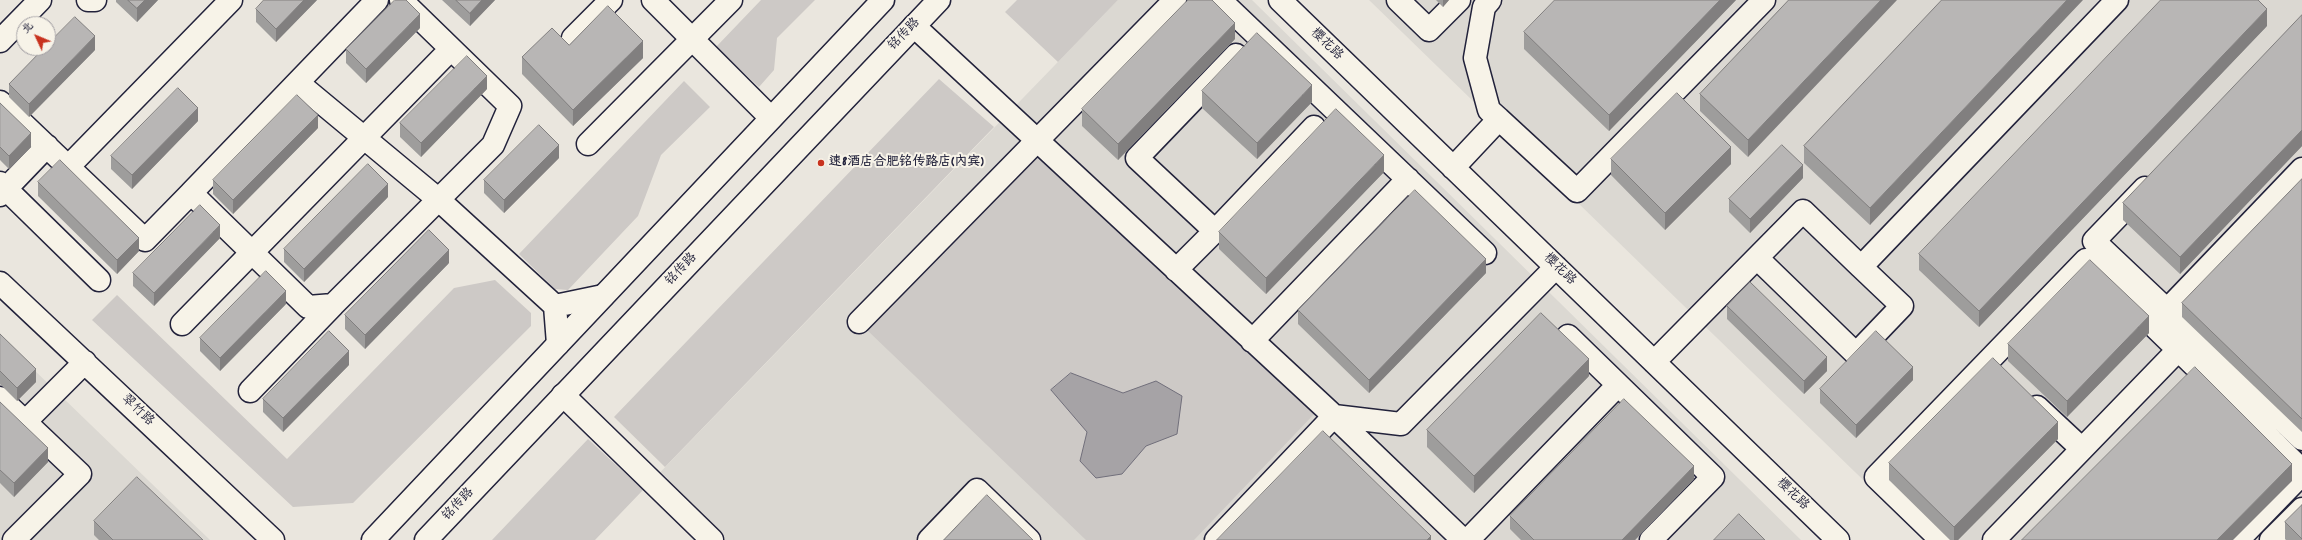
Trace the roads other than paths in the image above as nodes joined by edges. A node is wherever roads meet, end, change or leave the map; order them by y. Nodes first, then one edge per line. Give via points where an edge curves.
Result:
1 (40, 0) edge
2 (88, 0) edge
3 (95, 0) edge
4 (231, 0) edge
5 (377, 0) edge
6 (401, 0) edge
7 (611, 0) edge
8 (653, 0) edge
9 (731, 0) edge
10 (883, 0) edge
11 (939, 0) edge
12 (1175, 0) edge
13 (1220, 0) edge
14 (1280, 0) edge
15 (1398, 0) edge
16 (1459, 0) edge
17 (1490, 0) edge
18 (1764, 0) edge
19 (2117, 0) edge
20 (914, 26) junction
21 (572, 38) dead end
22 (693, 39) junction
23 (0, 42) edge
24 (452, 49) junction
25 (1236, 55) edge
26 (298, 82) junction
27 (0, 102) edge
28 (772, 118) junction
29 (1498, 119) junction
30 (1314, 127) dead end
31 (364, 138) junction
32 (1036, 140) junction
33 (588, 144) dead end
34 (47, 146) junction
35 (68, 167) junction
36 (1454, 168) junction
37 (2302, 169) edge
38 (2160, 172) edge
39 (1408, 179) junction
40 (2, 189) edge
41 (191, 193) junction
42 (439, 200) junction
43 (1215, 231) junction
44 (251, 252) junction
45 (1485, 253) dead end
46 (1757, 258) junction
47 (1556, 267) junction
48 (1861, 267) junction
49 (1176, 270) junction
50 (99, 280) dead end
51 (0, 283) edge
52 (603, 296) junction
53 (333, 305) junction
54 (555, 306) junction
55 (2167, 310) junction
56 (859, 322) dead end
57 (182, 324) dead end
58 (1568, 336) dead end
59 (1252, 340) junction
60 (558, 344) junction
61 (2178, 350) junction
62 (1989, 360) junction
63 (85, 362) junction
64 (1654, 362) junction
65 (2006, 376) edge
66 (1618, 385) junction
67 (250, 391) dead end
68 (2022, 392) edge
69 (563, 396) junction
70 (0, 398) edge
71 (1334, 416) junction
72 (25, 422) junction
73 (2302, 439) edge
74 (2082, 449) junction
75 (2302, 470) edge
76 (2302, 474) edge
77 (2302, 509) edge
78 (14, 540) edge
79 (274, 540) edge
80 (373, 540) edge
81 (426, 540) edge
82 (712, 540) edge
83 (929, 540) edge
84 (1029, 540) edge
85 (1216, 540) edge
86 (1463, 540) edge
87 (1468, 540) edge
88 (1651, 540) edge
89 (1838, 540) edge
90 (1941, 540) edge
91 (1994, 540) edge
92 (2238, 540) edge
93 (2271, 540) edge

1 - 23 main road
2 - 3 main road
4 - 35 main road
5 - 26 main road
6 - 24 main road
7 - 21 main road
8 - 22 main road
9 - 22 main road
10 - 28 main road
11 - 20 main road, 铭传路
12 - 32 main road
13 - 39 main road
14 - 36 main road, 樱花路
15 - 16 main road via 1429,30
17 - 29 main road via 1484,7 1475,58 1489,110
18 - 29 main road via 1577,191
19 - 48 main road
20 - 32 main road
20 - 69 main road, 铭传路
22 - 28 main road
22 - 33 main road
24 - 31 main road
24 - 42 main road via 510,106 493,145
25 - 43 main road via 1137,158
26 - 31 main road
26 - 41 main road
27 - 34 main road
28 - 52 main road
29 - 36 main road
30 - 43 main road
31 - 42 main road
31 - 44 main road
32 - 49 main road
32 - 56 main road
34 - 35 main road
34 - 40 main road
35 - 41 main road via 145,240
36 - 47 main road, 樱花路
37 - 55 main road
38 - 55 main road via 2094,241
39 - 45 main road
39 - 59 main road
40 - 50 main road
41 - 44 main road
42 - 53 main road
42 - 54 main road
43 - 49 main road
44 - 53 main road via 308,307
44 - 57 main road
46 - 48 main road via 1803,211
46 - 48 main road via 1856,354 1902,306
46 - 64 main road
47 - 64 main road, 樱花路
47 - 71 main road via 1401,424
49 - 59 main road
51 - 63 main road, 翠竹路
52 - 54 main road
52 - 60 main road
53 - 67 main road
54 - 60 main road
55 - 73 main road
58 - 66 main road
59 - 71 main road
60 - 80 main road
61 - 62 main road via 2086,260
61 - 74 main road
61 - 75 main road
62 - 65 main road
62 - 90 main road via 1876,477
63 - 72 main road
63 - 79 main road, 翠竹路
64 - 89 main road, 樱花路
66 - 87 main road
66 - 88 main road via 1713,477
68 - 74 main road
69 - 81 main road, 铭传路
69 - 82 main road
70 - 72 main road
71 - 85 main road
71 - 86 main road
72 - 78 main road via 80,474
74 - 91 main road
76 - 92 main road
77 - 93 main road
83 - 84 main road via 977,490

